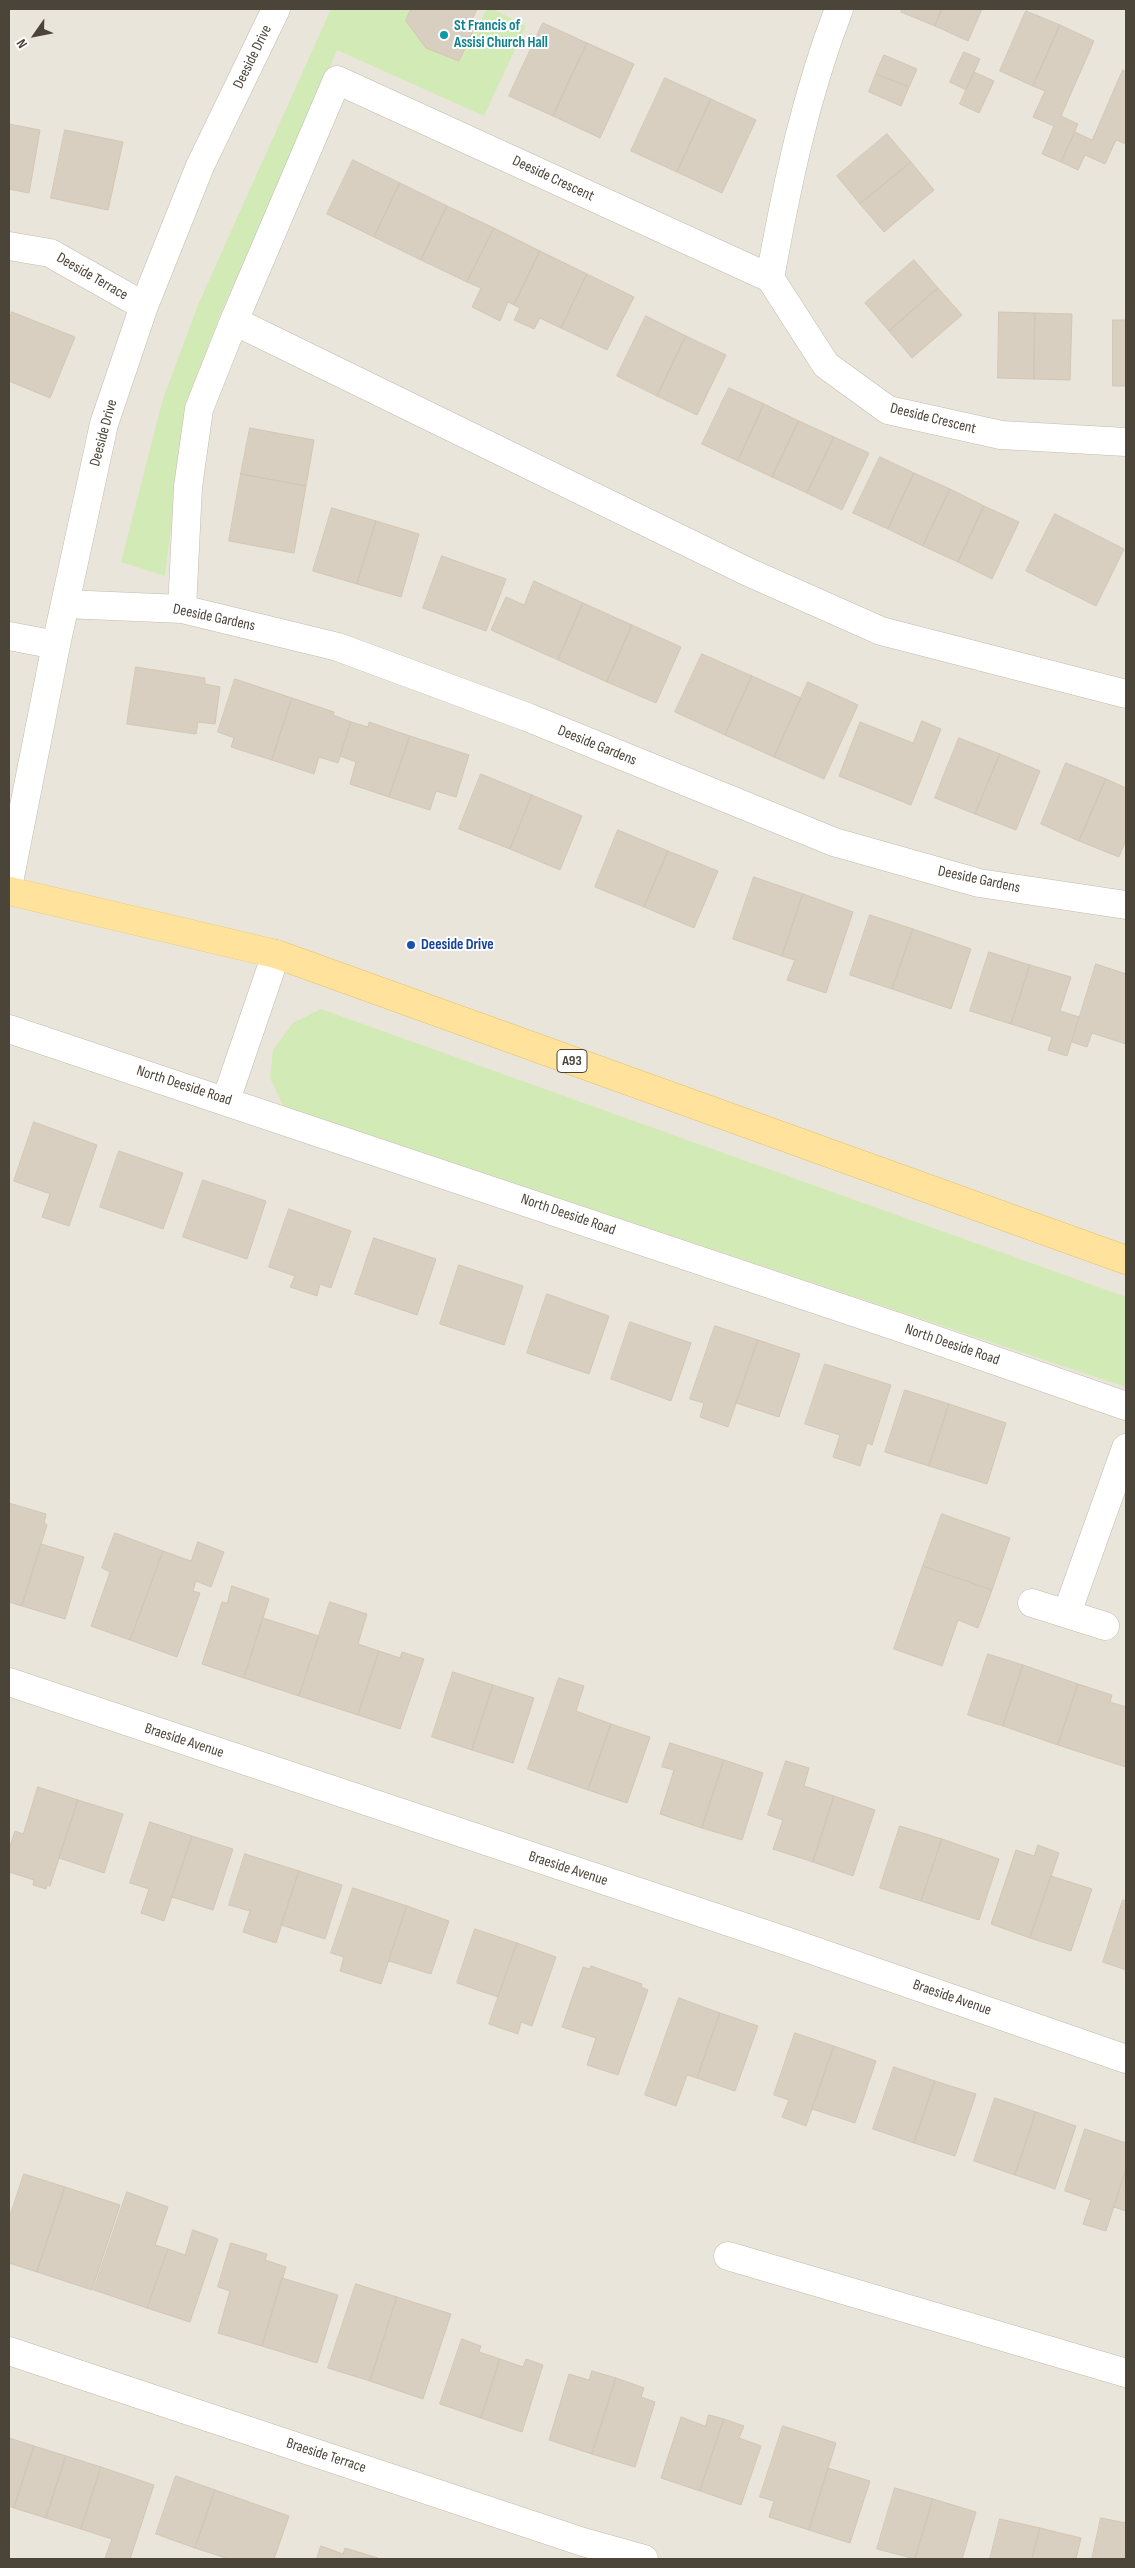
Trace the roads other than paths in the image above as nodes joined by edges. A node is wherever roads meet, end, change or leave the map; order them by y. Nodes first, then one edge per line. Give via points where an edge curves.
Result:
1 (276, 9) edge
2 (839, 9) edge
3 (9, 246) edge
4 (770, 278) junction
5 (144, 306) junction
6 (234, 321) junction
7 (1126, 442) edge
8 (65, 604) junction
9 (182, 609) junction
10 (9, 636) edge
11 (56, 645) junction
12 (1126, 694) edge
13 (9, 882) edge
14 (9, 891) edge
15 (1126, 905) edge
16 (276, 954) junction
17 (9, 1029) edge
18 (226, 1100) junction
19 (1126, 1260) edge
20 (1126, 1406) edge
21 (1126, 1448) edge
22 (1032, 1603) dead end
23 (1067, 1613) junction
24 (1105, 1626) dead end
25 (9, 1682) edge
26 (1126, 2059) edge
27 (728, 2256) dead end
28 (9, 2351) edge
29 (1126, 2373) edge
30 (644, 2559) edge

1 - 5 street, Deeside Drive via 200,166
2 - 4 street via 819,61 792,164
3 - 5 street, Deeside Terrace via 50,253
4 - 6 street, Deeside Crescent via 337,80
4 - 7 street, Deeside Crescent via 826,365 888,410 1001,435
5 - 8 street, Deeside Drive via 104,424
6 - 9 street via 199,409 188,487
6 - 12 street via 746,571 881,631
8 - 9 street, Deeside Gardens
8 - 11 street, Deeside Drive
9 - 15 street, Deeside Gardens via 338,648 527,717 834,842 979,883
10 - 11 street
11 - 13 street, Deeside Drive
14 - 16 main road, A93
16 - 18 street
16 - 19 main road, A93
17 - 18 street, North Deeside Road
18 - 20 street, North Deeside Road
21 - 23 street
22 - 23 street
23 - 24 street
25 - 26 street, Braeside Avenue via 789,1942
27 - 29 street
28 - 30 street, Braeside Terrace via 583,2542

